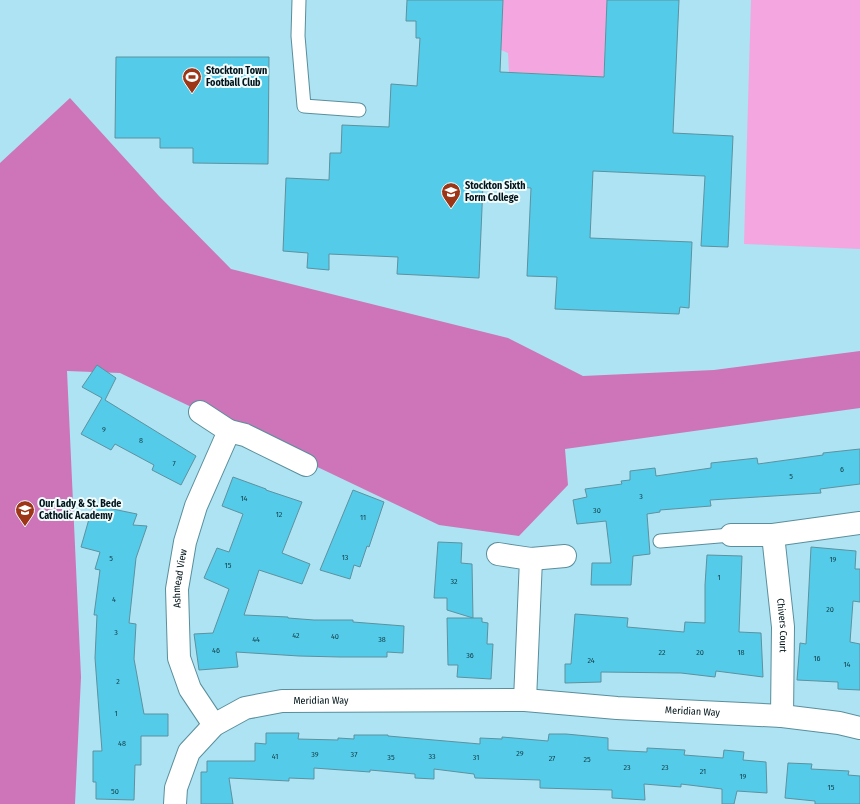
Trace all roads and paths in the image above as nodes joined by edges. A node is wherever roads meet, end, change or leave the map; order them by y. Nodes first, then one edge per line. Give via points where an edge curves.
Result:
1 (299, 0) edge
2 (359, 110) dead end
3 (200, 412) dead end
4 (229, 431) junction
5 (306, 465) dead end
6 (860, 523) edge
7 (730, 535) joint
8 (773, 535) junction
9 (660, 541) dead end
10 (498, 554) dead end
11 (565, 556) dead end
12 (530, 560) junction
13 (525, 700) junction
14 (782, 716) junction
15 (214, 725) junction
16 (860, 728) edge
17 (175, 804) edge

1 - 2 lane via 298,36 304,106
3 - 4 street
4 - 5 street via 245,435
4 - 15 street, Ashmead View via 196,506 185,542 177,589 179,658 190,689
6 - 8 street
7 - 8 street
7 - 9 lane
8 - 14 street, Chivers Court via 783,627
10 - 12 street
11 - 12 street
12 - 13 street
13 - 14 street, Meridian Way via 617,708
13 - 15 street, Meridian Way via 282,701 245,708
14 - 16 street, Meridian Way
15 - 17 street, Meridian Way via 189,752 176,788

